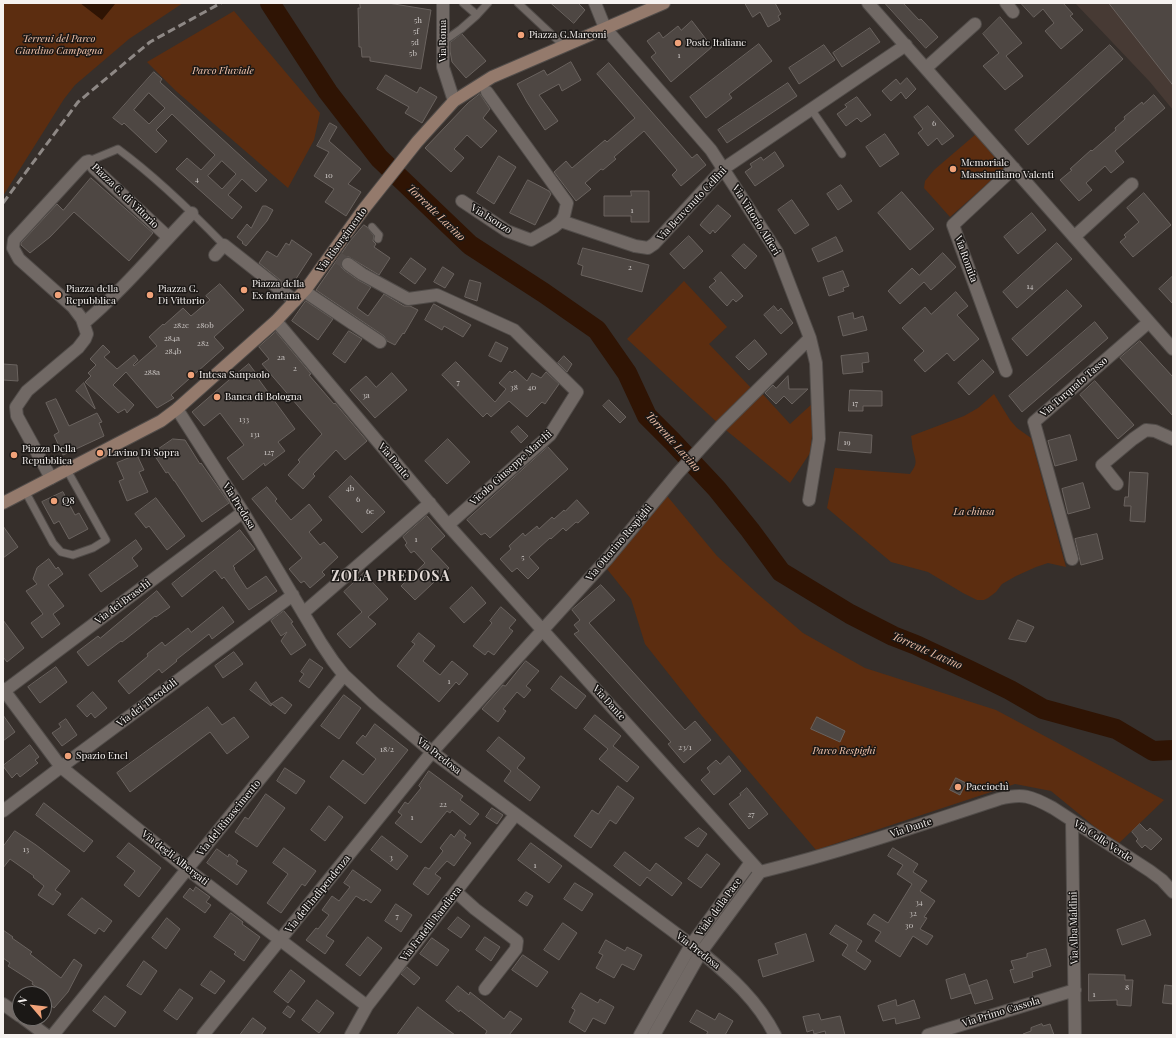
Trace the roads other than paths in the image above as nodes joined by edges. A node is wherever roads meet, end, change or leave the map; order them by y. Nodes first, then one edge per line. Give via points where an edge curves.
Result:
1 (443, 3) edge
2 (463, 3) edge
3 (488, 3) edge
4 (518, 3) edge
5 (595, 3) edge
6 (664, 3) edge
7 (868, 3) edge
8 (477, 15) junction
9 (975, 24) dead end
10 (605, 28) junction
11 (444, 41) junction
12 (906, 45) junction
13 (564, 46) junction
14 (926, 68) junction
15 (487, 92) dead end
16 (454, 101) junction
17 (811, 109) junction
18 (842, 154) dead end
19 (84, 164) junction
20 (1014, 168) junction
21 (723, 169) junction
22 (1132, 184) dead end
23 (462, 201) dead end
24 (192, 213) junction
25 (561, 221) junction
26 (372, 227) dead end
27 (168, 237) junction
28 (1074, 237) junction
29 (378, 239) dead end
30 (224, 245) junction
31 (215, 255) dead end
32 (348, 264) tunnel mouth
33 (304, 291) junction
34 (295, 301) junction
35 (276, 321) junction
36 (1149, 322) junction
37 (84, 323) junction
38 (810, 338) junction
39 (380, 342) dead end
40 (1173, 349) edge
41 (1006, 371) dead end
42 (177, 409) junction
43 (1173, 439) edge
44 (68, 470) junction
45 (51, 478) junction
46 (1117, 484) dead end
47 (26, 491) junction
48 (809, 500) dead end
49 (3, 503) edge
50 (430, 503) junction
51 (243, 512) junction
52 (448, 525) junction
53 (1072, 559) dead end
54 (293, 595) junction
55 (303, 613) junction
56 (543, 630) junction
57 (344, 675) junction
58 (4, 691) edge
59 (432, 752) junction
60 (60, 767) junction
61 (1028, 796) joint
62 (3, 811) edge
63 (515, 815) junction
64 (1072, 821) junction
65 (751, 862) junction
66 (187, 869) junction
67 (760, 872) junction
68 (456, 892) junction
69 (1173, 892) edge
70 (280, 940) junction
71 (691, 945) junction
72 (701, 952) junction
73 (485, 988) dead end
74 (1075, 990) junction
75 (3, 1004) edge
76 (367, 1006) junction
77 (12, 1010) edge
78 (34, 1026) edge
79 (46, 1035) edge
80 (54, 1035) edge
81 (203, 1035) edge
82 (351, 1035) edge
83 (640, 1035) edge
84 (654, 1035) edge
85 (775, 1035) edge
86 (928, 1035) edge
87 (1075, 1035) edge

1 - 11 street, Via Roma
2 - 8 lane
3 - 8 lane
4 - 13 lane
5 - 10 street, Via Vittorio Alfieri
6 - 10 main road, Via Risorgimento
7 - 12 street
8 - 11 lane
9 - 14 street
10 - 13 main road, Via Risorgimento
10 - 21 street, Via Vittorio Alfieri via 711,150
11 - 16 street, Via Roma via 443,67
12 - 14 street
12 - 17 street, Via Benvenuto Cellini
13 - 16 main road, Via Risorgimento via 492,77
14 - 20 street
15 - 25 street via 567,203
16 - 33 main road, Via Risorgimento via 417,142 364,210 335,256
17 - 18 lane
17 - 21 street, Via Benvenuto Cellini
19 - 24 lane, Piazza G. di Vittorio via 118,148
19 - 27 street, Piazza G. di Vittorio via 94,168
19 - 37 street, Piazza G. di Vittorio via 14,240 13,248 19,259 73,307
20 - 28 street
20 - 41 street, Via Romita via 954,225
21 - 25 street, Via Benvenuto Cellini via 648,248
21 - 38 street, Via Vittorio Alfieri via 777,252
22 - 28 street
23 - 25 street, Via Isonzo via 507,231 531,240 554,228
24 - 27 street
24 - 30 lane, Piazza G. di Vittorio
26 - 29 lane via 379,235
27 - 37 street
28 - 36 street
30 - 31 street
30 - 34 street
32 - 52 street, Vicolo Giuseppe Marchi via 408,299 437,295 514,330 577,392 550,435
33 - 34 main road, Via Risorgimento
33 - 39 street
34 - 35 main road, Via Risorgimento
35 - 42 main road, Via Risorgimento
35 - 50 street, Via Dante
36 - 40 street
36 - 53 street, Via Torquato Tasso via 1034,422
37 - 45 street via 87,334 78,348 27,391 16,407 17,416
38 - 48 street, Via Vittorio Alfieri via 816,363 819,439
38 - 56 street, Via Ottorino Respighi via 721,426 678,473 607,559
42 - 44 main road, Via Risorgimento via 162,421
42 - 51 street, Via Predosa
43 - 46 street via 1146,430 1133,439 1102,465
44 - 45 main road, Via Risorgimento
44 - 47 lane via 106,540 93,548 73,555 61,552
45 - 47 main road, Via Risorgimento
47 - 49 main road, Via Risorgimento
50 - 52 street, Via Dante
50 - 55 street
51 - 54 street, Via Predosa
51 - 58 street, Via dei Braschi
52 - 56 street, Via Dante
54 - 55 street, Via Predosa
54 - 60 street, Via dei Theodoli
55 - 57 street, Via Predosa via 333,662
56 - 59 street, Via Ottorino Respighi
56 - 65 street, Via Dante
57 - 59 street, Via Predosa
57 - 66 street, Via del Rinascimento
58 - 60 street, Via degli Albergati
59 - 63 street, Via Predosa
59 - 70 street, Via dell'Indipendenza
60 - 62 street, Via dei Theodoli
60 - 66 street, Via degli Albergati
61 - 64 street, Via Colle Verde via 1047,804
61 - 67 street, Via Dante via 999,799 811,860
63 - 68 street, Via Fratelli Bandiera
63 - 71 street, Via Predosa
64 - 69 street, Via Colle Verde via 1150,871
64 - 74 street, Via Alba Maldini
65 - 67 street, Via Dante
65 - 71 street, Viale della Pace
66 - 70 street, Via degli Albergati
66 - 80 street, Via del Rinascimento
67 - 72 street, Viale della Pace
68 - 73 street via 517,941 516,949
68 - 76 street, Via Fratelli Bandiera
70 - 76 street, Via degli Albergati
70 - 81 street, Via dell'Indipendenza
71 - 72 street, Via Predosa
71 - 83 street, Viale della Pace
72 - 84 street, Viale della Pace
72 - 85 street, Via Predosa via 732,978 760,1010
74 - 86 street, Via Primo Cassola
74 - 87 street, Via Alba Maldini
75 - 77 street
76 - 82 street, Via Fratelli Bandiera
78 - 79 street

